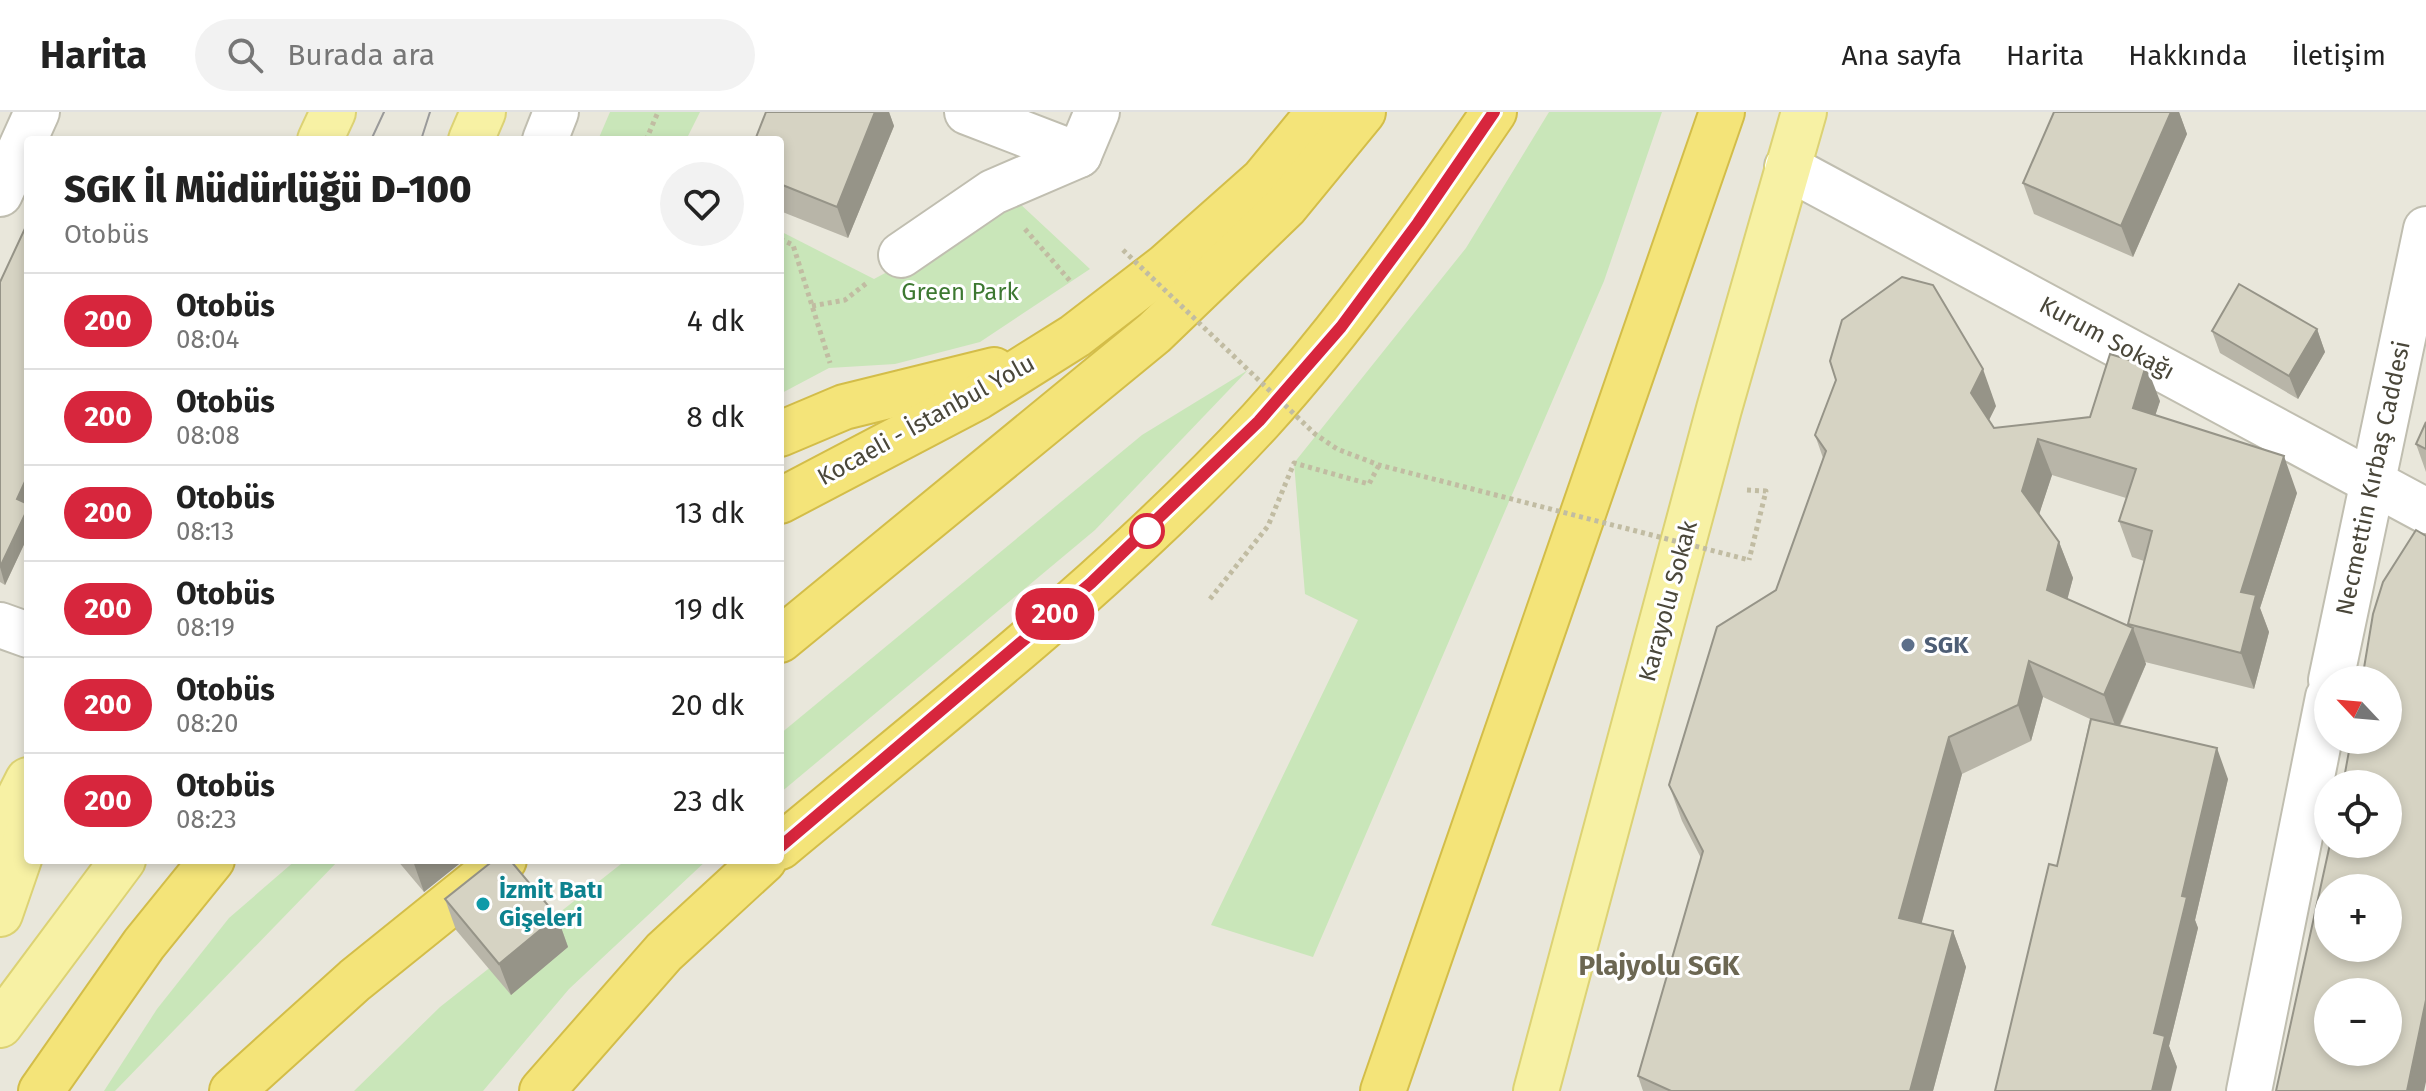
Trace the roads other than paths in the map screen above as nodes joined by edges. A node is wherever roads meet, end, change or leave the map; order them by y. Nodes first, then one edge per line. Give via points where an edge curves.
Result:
1 (37, 112) edge
2 (333, 112) edge
3 (483, 112) edge
4 (556, 112) edge
5 (967, 112) edge
6 (1097, 112) edge
7 (1319, 112) edge
8 (1363, 112) edge
9 (1494, 112) edge
10 (1722, 112) edge
11 (1804, 112) edge
12 (24, 136) edge
13 (24, 136) edge
14 (322, 136) edge
15 (473, 136) edge
16 (547, 136) edge
17 (1079, 155) junction
18 (1787, 167) junction
19 (4, 174) edge
20 (2426, 229) edge
21 (901, 255) road end
22 (1036, 361) junction
23 (784, 432) edge
24 (2372, 480) junction
25 (784, 499) edge
26 (2426, 511) edge
27 (0, 625) edge
28 (24, 634) edge
29 (784, 637) edge
30 (2334, 666) edge
31 (2317, 754) edge
32 (24, 788) edge
33 (0, 835) edge
34 (784, 844) edge
35 (24, 845) edge
36 (120, 864) edge
37 (209, 864) edge
38 (499, 864) edge
39 (760, 864) edge
40 (0, 914) edge
41 (0, 1025) edge
42 (41, 1091) edge
43 (232, 1091) edge
44 (542, 1091) edge
45 (1383, 1091) edge
46 (1536, 1091) edge
47 (2249, 1091) edge

1 - 13 street
2 - 14 main road
3 - 15 main road
4 - 16 street
5 - 17 street
6 - 17 street
7 - 22 highway, Kocaeli - İstanbul Yolu via 1263,180 1166,266
8 - 29 highway via 1285,207 1154,333
9 - 34 highway via 1341,327 1259,421 1091,583
10 - 45 highway
11 - 18 main road, Karayolu Sokak
12 - 19 street
17 - 21 street via 993,192
18 - 24 street, Kurum Sokağı
18 - 46 main road, Karayolu Sokak
20 - 24 street, Necmettin Kırbaş Caddesi
22 - 23 highway via 844,407
22 - 25 highway, Kocaeli - İstanbul Yolu
24 - 26 street, Kurum Sokağı
24 - 30 street, Necmettin Kırbaş Caddesi
27 - 28 street
31 - 47 street
32 - 33 main road
35 - 40 main road
36 - 41 main road
37 - 42 highway via 144,944
38 - 43 highway via 355,980
39 - 44 highway via 664,952

